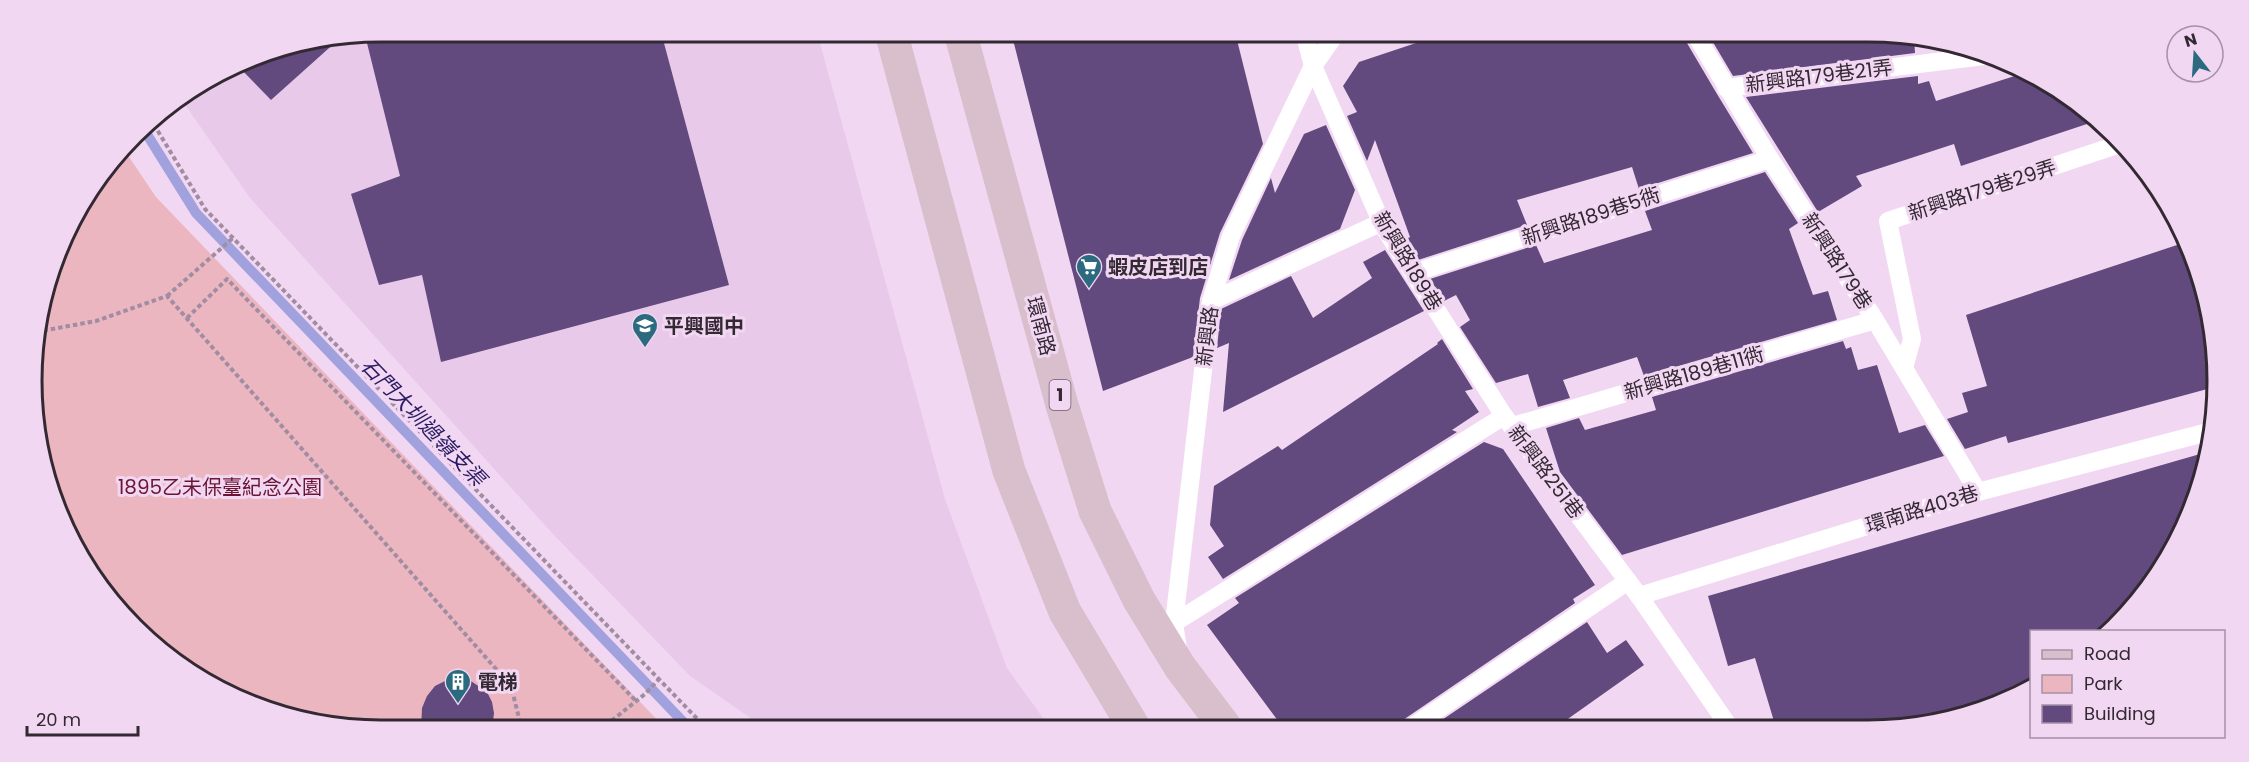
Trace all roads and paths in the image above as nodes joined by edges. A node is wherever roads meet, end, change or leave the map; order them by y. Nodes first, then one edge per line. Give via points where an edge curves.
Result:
1 (894, 42) edge
2 (963, 42) edge
3 (1307, 42) edge
4 (1330, 42) edge
5 (1700, 42) edge
6 (1969, 58) edge
7 (1313, 66) junction
8 (1726, 88) junction
9 (156, 127) edge
10 (2113, 146) edge
11 (1770, 159) junction
12 (1382, 222) junction
13 (233, 238) junction
14 (1413, 273) junction
15 (167, 296) junction
16 (1211, 301) junction
17 (187, 318) junction
18 (1875, 320) junction
19 (46, 330) edge
20 (1904, 368) junction
21 (1508, 421) junction
22 (2202, 433) edge
23 (1978, 492) junction
24 (1628, 581) junction
25 (1639, 596) junction
26 (1174, 623) junction
27 (1180, 667) junction
28 (659, 680) junction
29 (636, 701) junction
30 (520, 720) edge
31 (612, 720) edge
32 (698, 720) edge
33 (1130, 720) edge
34 (1220, 720) edge
35 (1422, 720) edge
36 (1724, 720) edge

1 - 33 main road via 1009,471 1065,612
2 - 27 main road, 環南路 / 1 via 1095,511 1139,600
3 - 7 lane, 新興路189巷
4 - 7 lane, 新興路
5 - 8 lane, 新興路179巷
6 - 8 lane, 新興路179巷21弄
7 - 12 lane, 新興路189巷
7 - 16 lane, 新興路 via 1231,236
8 - 11 lane, 新興路179巷
9 - 13 path via 205,209
10 - 20 lane, 新興路179巷29弄 via 1888,221 1912,339
11 - 14 lane, 新興路189巷5衖
11 - 18 lane, 新興路179巷
12 - 14 lane, 新興路189巷
12 - 16 lane
13 - 15 path
13 - 28 path
14 - 21 lane, 新興路189巷
15 - 17 path
15 - 19 path via 96,321
16 - 26 lane, 新興路
17 - 29 path via 227,279
17 - 30 path via 512,686
18 - 20 lane, 新興路179巷
18 - 21 lane, 新興路189巷11衖
20 - 23 lane, 新興路179巷
21 - 24 lane, 新興路251巷
21 - 26 lane, 新興路251巷
22 - 23 lane, 環南路403巷
23 - 25 lane, 環南路403巷
24 - 25 lane, 新興路251巷
24 - 35 lane
25 - 36 lane, 新興路251巷
26 - 27 lane, 新興路
27 - 34 main road, 環南路 / 1
28 - 29 path
28 - 32 path
29 - 31 path

